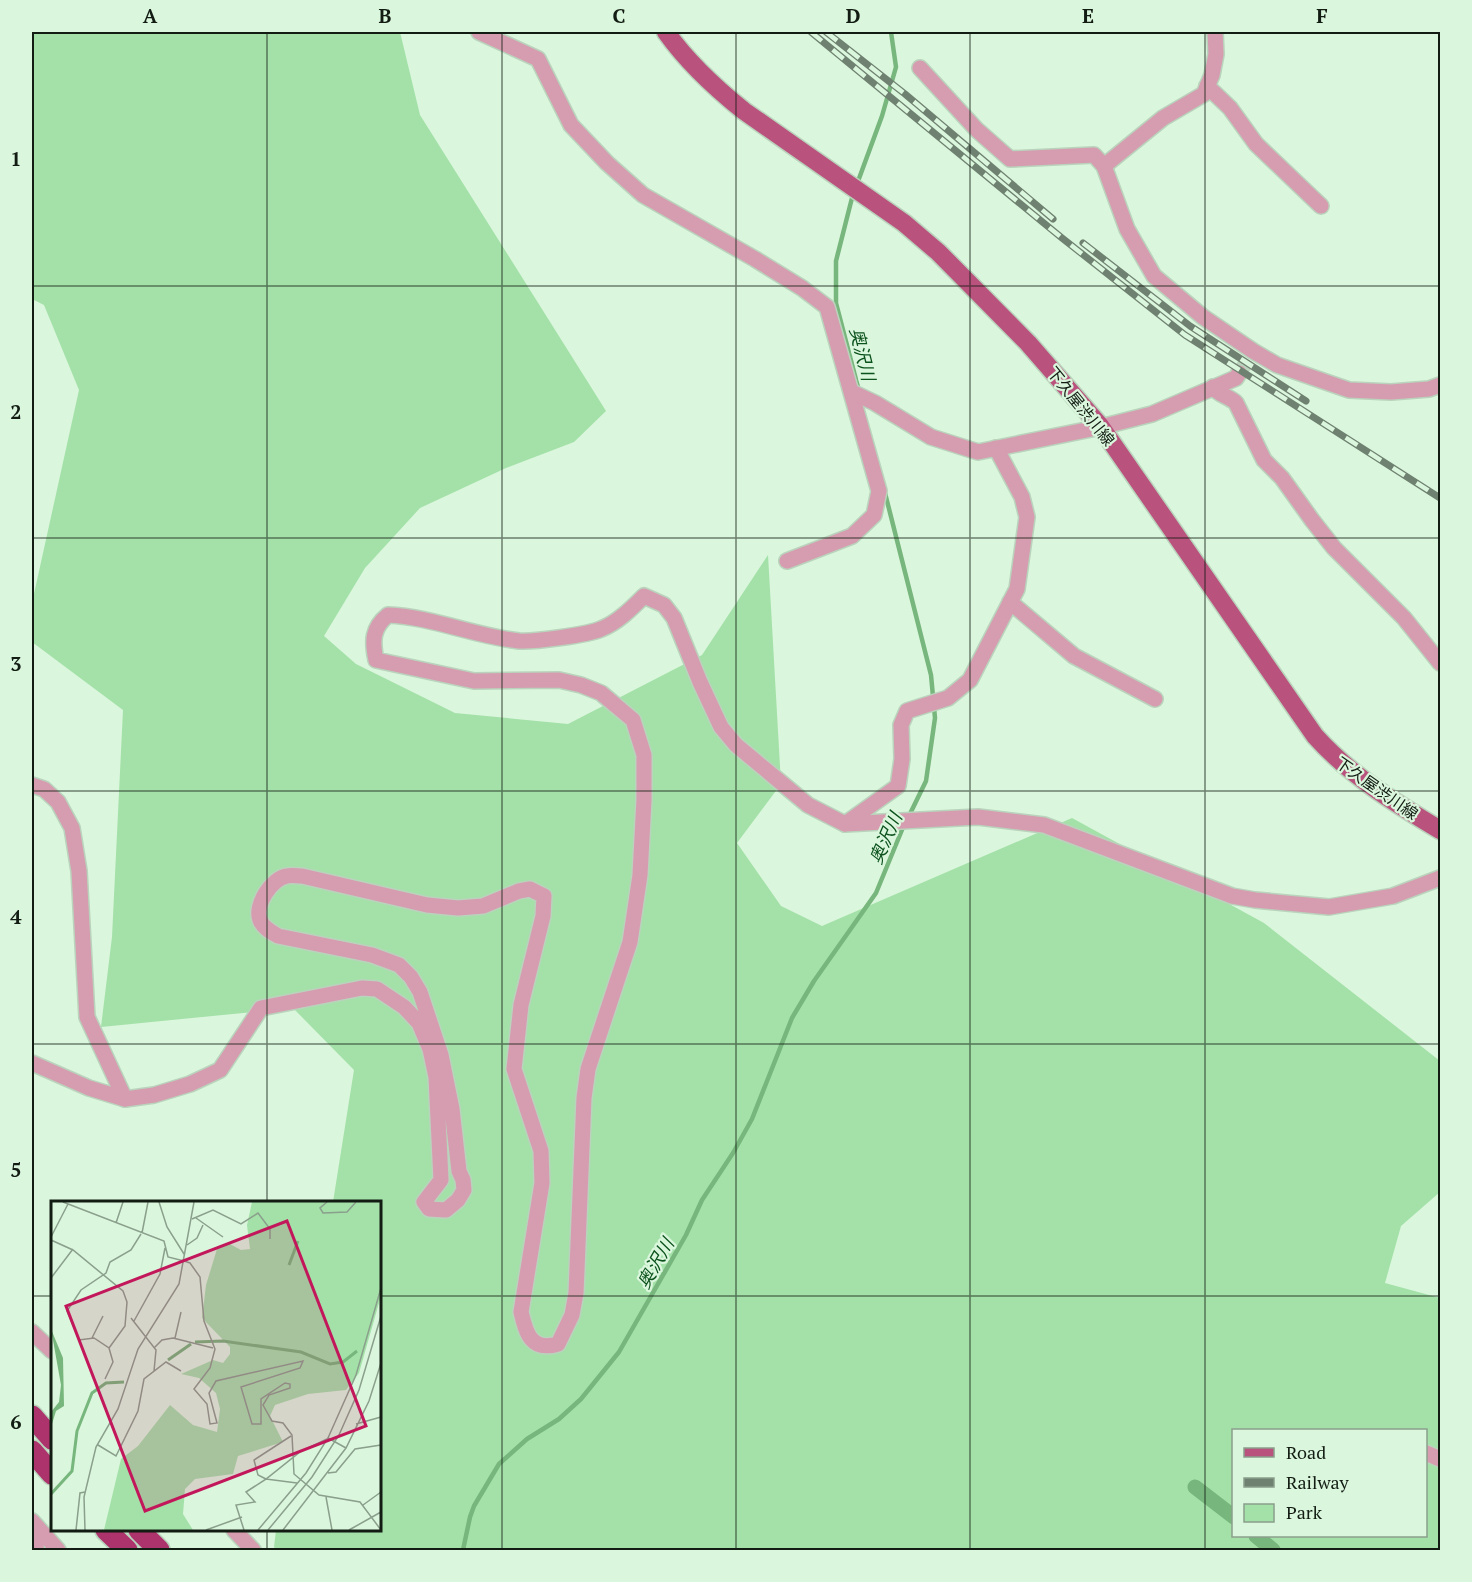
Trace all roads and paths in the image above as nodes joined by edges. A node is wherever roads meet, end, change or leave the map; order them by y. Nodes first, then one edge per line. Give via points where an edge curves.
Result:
1 (479, 32) edge
2 (666, 32) edge
3 (1215, 32) edge
4 (920, 68) dead end
5 (1208, 86) junction
6 (1104, 166) junction
7 (1322, 206) dead end
8 (1239, 373) tunnel mouth
9 (1440, 385) edge
10 (1213, 387) junction
11 (852, 392) junction
12 (1101, 427) junction
13 (996, 448) junction
14 (787, 561) dead end
15 (1010, 602) junction
16 (1440, 663) edge
17 (1155, 699) dead end
18 (32, 785) edge
19 (845, 824) junction
20 (1440, 830) edge
21 (1440, 878) edge
22 (32, 1063) edge
23 (125, 1099) junction
24 (32, 1332) edge
25 (51, 1350) edge
26 (32, 1416) edge
27 (51, 1439) edge
28 (32, 1451) edge
29 (51, 1473) edge
30 (34, 1524) edge
31 (107, 1531) edge
32 (140, 1531) edge
33 (235, 1531) edge
34 (36, 1551) edge
35 (58, 1551) edge
36 (128, 1551) edge
37 (159, 1551) edge
38 (253, 1551) edge

1 - 11 street via 538,59 571,125 643,195 755,259 826,307
2 - 12 main road, 下久屋渋川線 via 682,55 721,93 904,223 938,252 1028,343
3 - 5 street via 1216,54
4 - 6 street via 977,130 1010,159 1094,155
5 - 6 street via 1204,94 1163,118
5 - 7 street via 1256,144
6 - 9 street via 1127,229 1154,276 1251,354 1349,390 1391,392
8 - 10 street
10 - 12 street via 1152,414
10 - 16 street via 1236,403 1264,460 1334,548 1404,618
11 - 13 street via 938,440 978,452
11 - 14 street via 879,491 874,514 852,536
12 - 13 street
12 - 20 main road, 下久屋渋川線 via 1315,736 1353,774
13 - 15 street via 1022,496 1028,517 1017,589
15 - 17 street via 1074,656
15 - 19 street via 970,680 948,698 907,711 901,725 898,786
18 - 23 street via 44,789 58,802 72,828 79,871 87,1017
19 - 21 street via 978,817 1044,825 1232,896 1329,907 1393,896
19 - 23 street via 808,805 736,745 721,727 674,618 664,605 644,596 601,629 551,639 520,641 413,616 388,615 381,621 372,642 376,660 474,681 559,680 580,685 601,693 633,720 644,755 640,875 630,942 588,1069 576,1293 572,1315 558,1344 538,1345 530,1338 521,1312 542,1182 541,1151 514,1069 521,1005 543,916 544,896 530,889 483,906 458,908 286,876 275,881 265,893 259,910 260,921 278,936 372,955 399,965 411,977 420,992 441,1055 463,1180 464,1190 446,1210 429,1209 424,1202 441,1180 436,1077 430,1049 419,1023 377,989 362,988 261,1008 220,1070 154,1095
22 - 23 street
24 - 25 street
26 - 27 highway
28 - 29 highway
30 - 34 street
30 - 35 street
31 - 36 highway
32 - 37 highway
33 - 38 street

